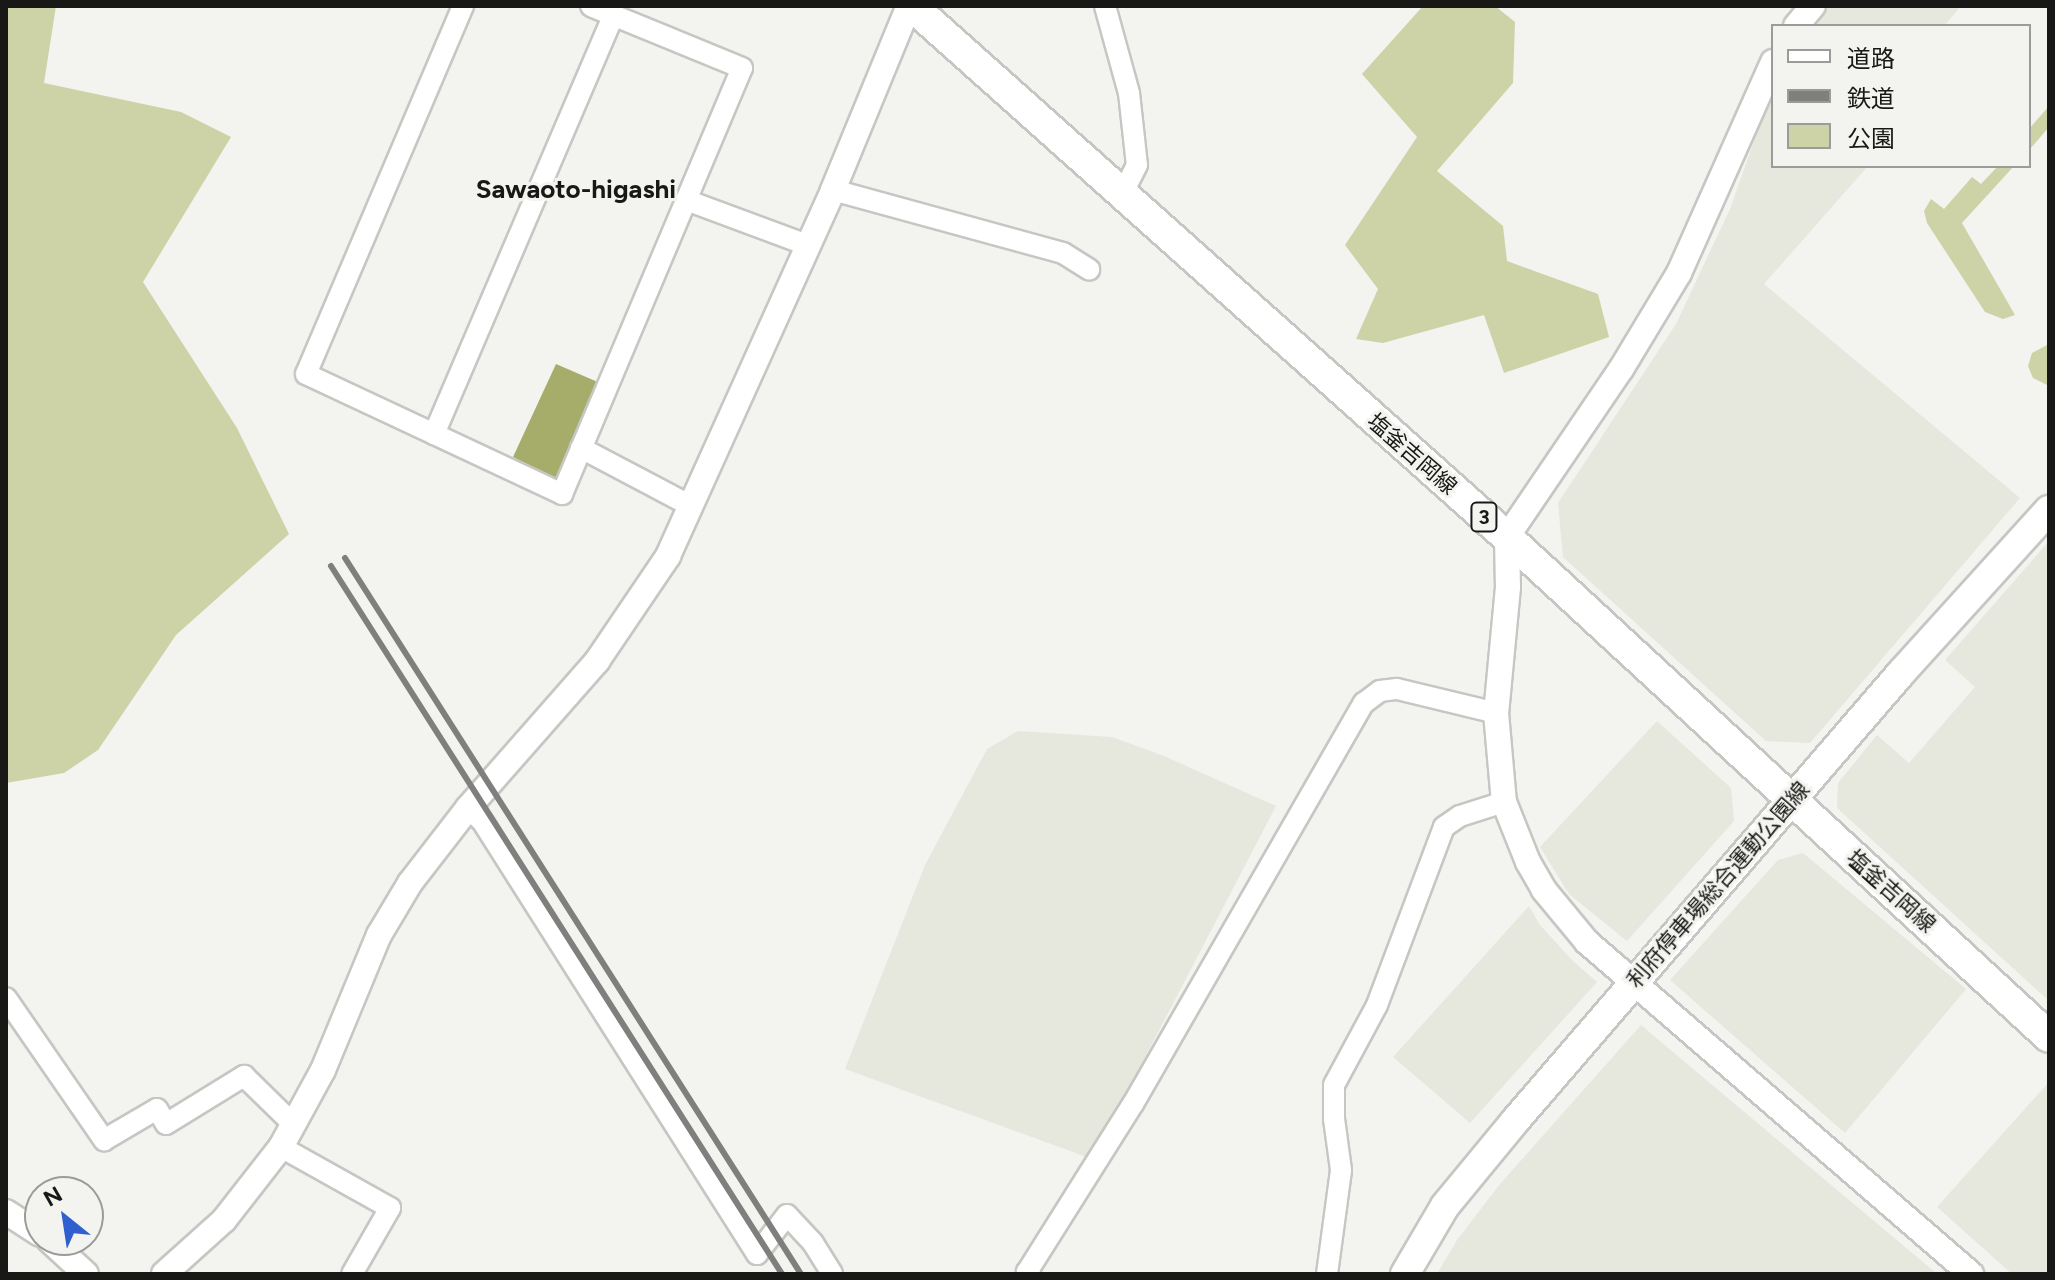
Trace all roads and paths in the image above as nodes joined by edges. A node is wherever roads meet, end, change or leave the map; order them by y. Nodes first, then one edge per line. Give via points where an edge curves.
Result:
1 (463, 6) edge
2 (591, 6) edge
3 (911, 6) edge
4 (1105, 6) edge
5 (1813, 6) edge
6 (614, 15) junction
7 (1798, 24) edge
8 (1771, 66) edge
9 (833, 190) junction
10 (1122, 195) junction
11 (686, 200) junction
12 (807, 245) junction
13 (1089, 269) dead end
14 (434, 434) junction
15 (581, 448) junction
16 (691, 506) junction
17 (2049, 510) edge
18 (1507, 537) junction
19 (1496, 713) junction
20 (1792, 800) junction
21 (1504, 802) junction
22 (468, 808) junction
23 (1632, 983) junction
24 (6, 998) edge
25 (2049, 1037) edge
26 (294, 1125) junction
27 (281, 1147) junction
28 (6, 1212) edge
29 (24, 1224) edge
30 (66, 1256) edge
31 (86, 1274) edge
32 (164, 1274) edge
33 (352, 1274) edge
34 (832, 1274) edge
35 (1030, 1274) edge
36 (1327, 1274) edge
37 (1405, 1274) edge
38 (1971, 1274) edge

1 - 14 street via 306,374
2 - 6 street
3 - 9 street
3 - 10 main road, 塩釜吉岡線 / 3
4 - 10 street via 1129,93 1137,165
5 - 7 street
6 - 11 street via 742,68
6 - 14 street
8 - 18 street via 1679,273
9 - 12 street
9 - 13 street via 1063,253
10 - 18 main road, 塩釜吉岡線 / 3
11 - 12 street
11 - 15 street
12 - 16 street
14 - 15 street via 562,494
15 - 16 street
16 - 22 street via 668,556 597,661
17 - 20 main road, 利府停車場総合運動公園線
18 - 19 street via 1508,587
18 - 20 main road, 塩釜吉岡線 / 3
19 - 21 street
19 - 35 street via 1397,689 1380,691 1364,703
20 - 23 main road, 利府停車場総合運動公園線
20 - 25 main road, 塩釜吉岡線 / 3
21 - 23 street via 1544,890 1587,942
21 - 36 street via 1444,827 1377,1005 1334,1085 1341,1170
22 - 26 street via 410,883 379,935 323,1070
22 - 34 street via 482,821 757,1254 787,1215
23 - 37 main road, 利府停車場総合運動公園線 via 1445,1206
23 - 38 street
24 - 26 street via 104,1140 157,1109 166,1124 244,1076
26 - 27 street
27 - 32 street via 224,1220
27 - 33 street via 390,1208
28 - 29 street
30 - 31 street

